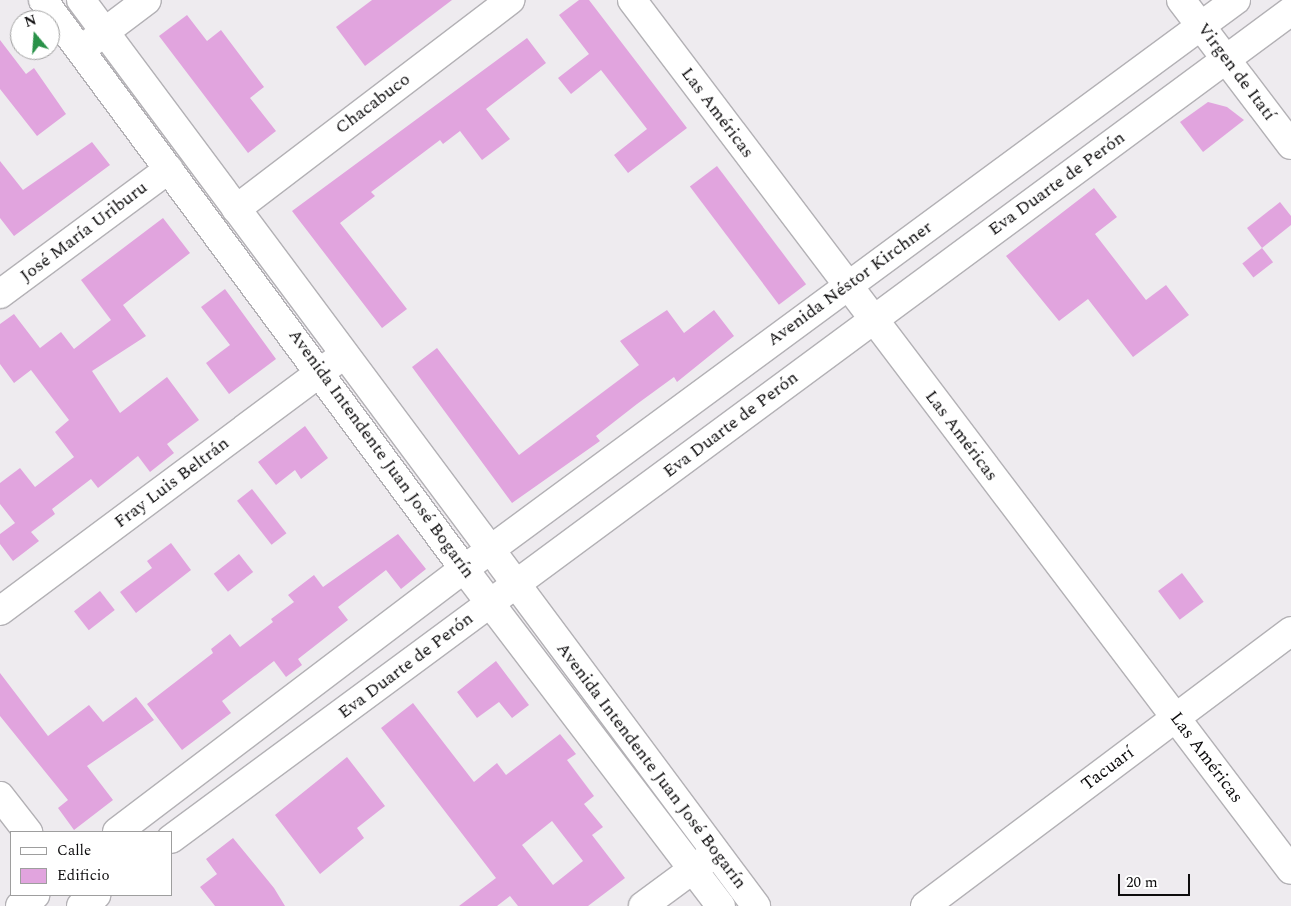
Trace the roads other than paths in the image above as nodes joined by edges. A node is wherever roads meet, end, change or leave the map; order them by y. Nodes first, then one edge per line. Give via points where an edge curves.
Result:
1 (43, 0) edge
2 (81, 0) edge
3 (146, 0) edge
4 (510, 0) edge
5 (632, 0) edge
6 (1181, 0) edge
7 (1236, 0) edge
8 (1291, 11) edge
9 (1200, 26) junction
10 (104, 32) junction
11 (80, 50) junction
12 (1226, 59) junction
13 (1291, 145) edge
14 (169, 169) junction
15 (236, 208) junction
16 (847, 286) junction
17 (0, 294) edge
18 (873, 320) junction
19 (345, 354) junction
20 (321, 372) junction
21 (490, 550) junction
22 (464, 568) junction
23 (516, 584) junction
24 (492, 602) junction
25 (0, 611) edge
26 (1291, 631) edge
27 (1175, 718) junction
28 (0, 796) edge
29 (27, 831) edge
30 (119, 831) edge
31 (172, 838) edge
32 (716, 852) junction
33 (693, 869) junction
34 (1291, 870) edge
35 (34, 896) edge
36 (20, 906) edge
37 (643, 906) edge
38 (721, 906) edge
39 (756, 906) edge
40 (925, 906) edge

1 - 11 street, Avenida Intendente Juan José Bogarín
2 - 10 street, Avenida Intendente Juan José Bogarín
3 - 10 street
4 - 15 street, Chacabuco
5 - 16 street, Las Américas
6 - 9 street, Virgen de Itatí
7 - 9 street, Avenida Néstor Kirchner
8 - 12 street, Eva Duarte de Perón
9 - 12 street, Virgen de Itatí
9 - 16 street, Avenida Néstor Kirchner
10 - 11 street
10 - 15 street, Avenida Intendente Juan José Bogarín
11 - 14 street, Avenida Intendente Juan José Bogarín
12 - 13 street, Virgen de Itatí
12 - 18 street, Eva Duarte de Perón
14 - 17 street, José María Uriburu
14 - 20 street, Avenida Intendente Juan José Bogarín
15 - 19 street, Avenida Intendente Juan José Bogarín
16 - 18 street, Las Américas
16 - 21 street, Avenida Néstor Kirchner
18 - 23 street, Eva Duarte de Perón
18 - 27 street, Las Américas
19 - 20 street, Fray Luis Beltrán
19 - 21 street, Avenida Intendente Juan José Bogarín
20 - 22 street, Avenida Intendente Juan José Bogarín
20 - 25 street, Fray Luis Beltrán
21 - 22 street, Avenida Néstor Kirchner
21 - 23 street, Avenida Intendente Juan José Bogarín
22 - 24 street, Avenida Intendente Juan José Bogarín
22 - 30 street
23 - 24 street, Eva Duarte de Perón
23 - 32 street, Avenida Intendente Juan José Bogarín
24 - 31 street, Eva Duarte de Perón
24 - 33 street, Avenida Intendente Juan José Bogarín
26 - 27 street, Tacuarí
27 - 34 street, Las Américas
27 - 40 street, Tacuarí
28 - 29 street
32 - 33 street
32 - 39 street, Avenida Intendente Juan José Bogarín
33 - 37 street
33 - 38 street, Avenida Intendente Juan José Bogarín
35 - 36 street

